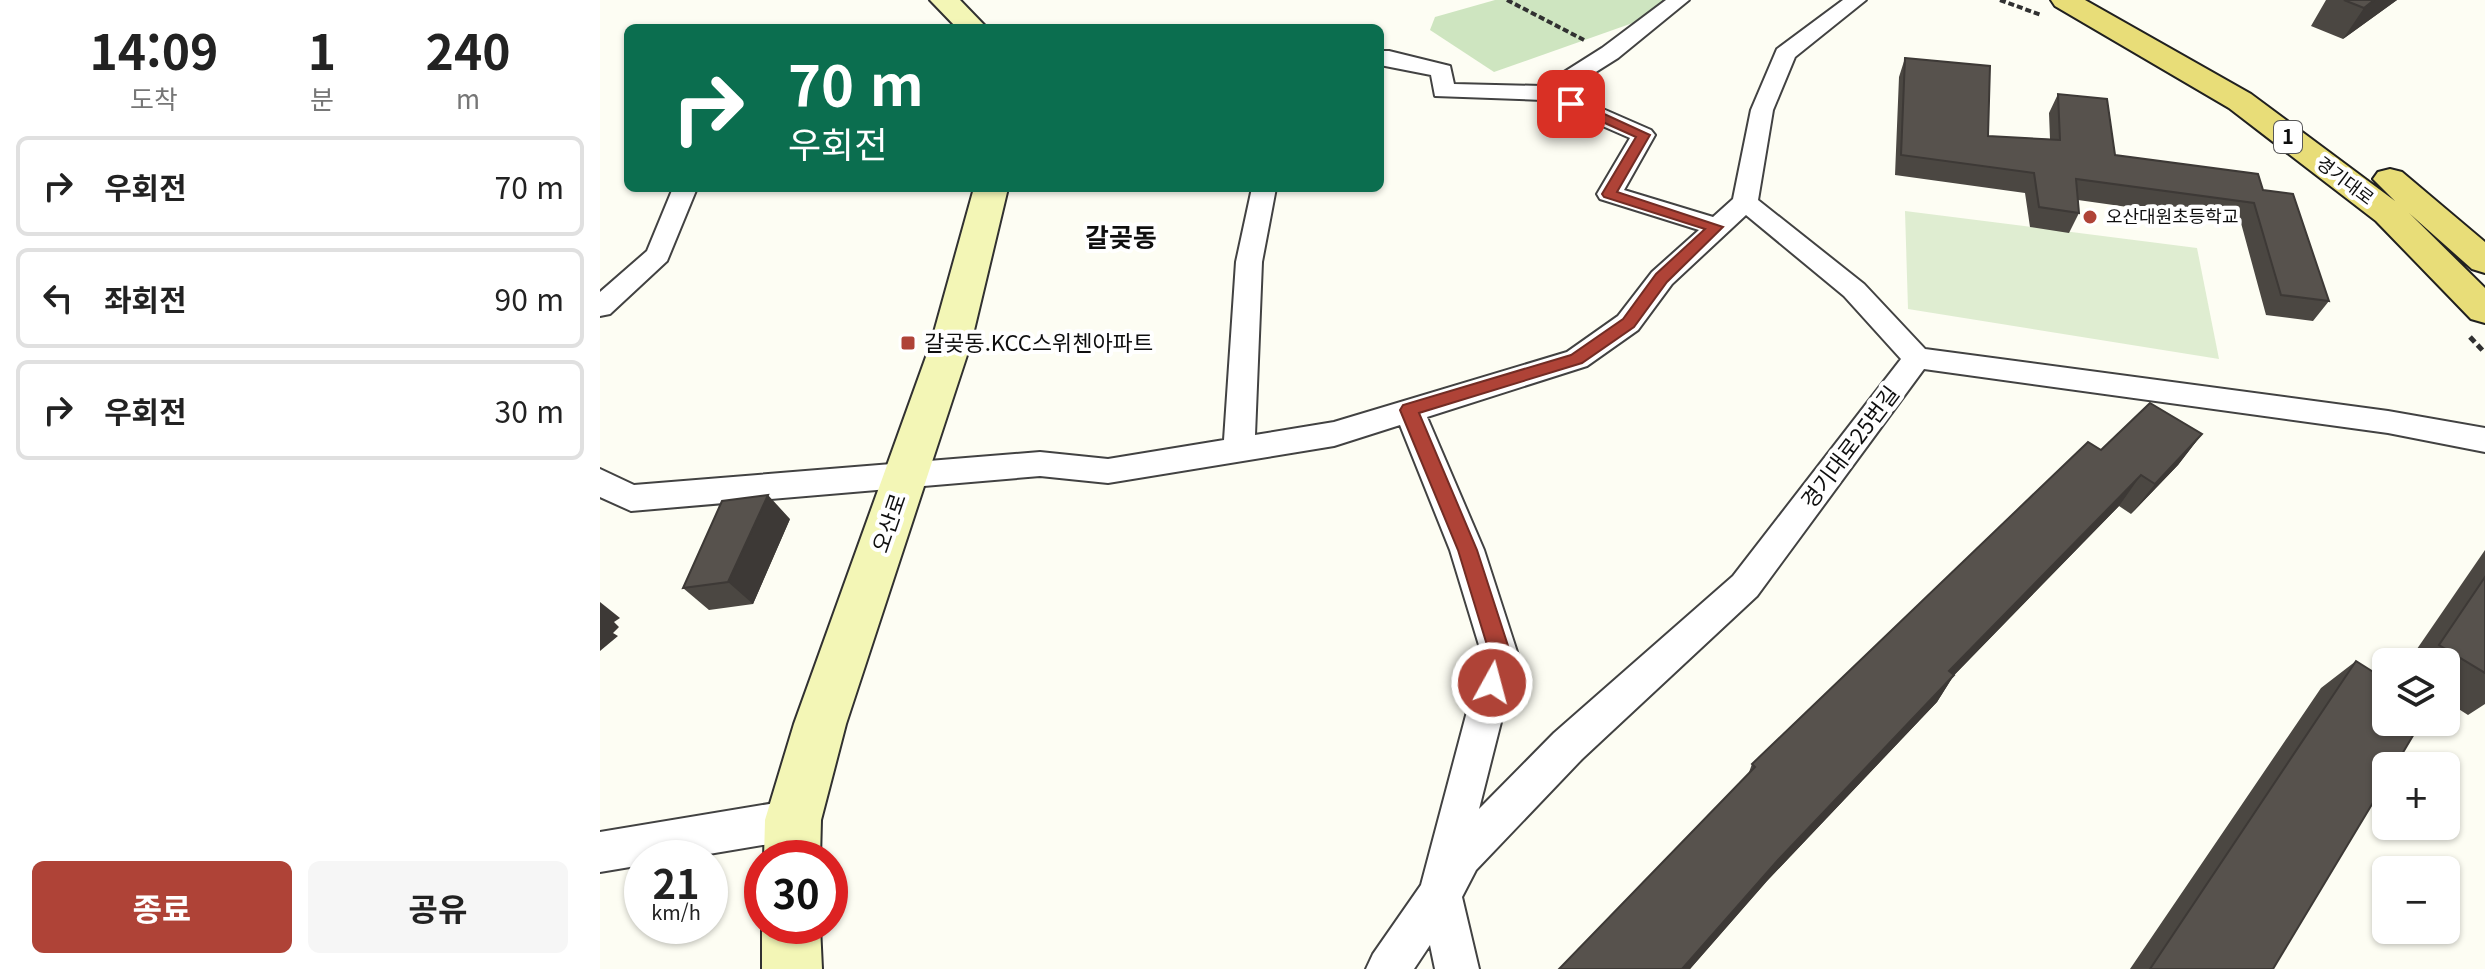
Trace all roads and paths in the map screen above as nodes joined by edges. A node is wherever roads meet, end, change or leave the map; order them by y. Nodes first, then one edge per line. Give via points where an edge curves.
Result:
1 (944, 0) edge
2 (1507, 0) edge
3 (1679, 0) edge
4 (1856, 0) edge
5 (2000, 0) edge
6 (2103, 0) edge
7 (2058, 9) edge
8 (969, 24) edge
9 (1610, 53) junction
10 (1384, 58) edge
11 (1547, 93) junction
12 (683, 192) edge
13 (990, 192) edge
14 (1263, 192) edge
15 (1745, 202) junction
16 (1716, 227) junction
17 (2485, 261) edge
18 (600, 307) edge
19 (2475, 320) edge
20 (2485, 353) edge
21 (1917, 358) junction
22 (1409, 410) junction
23 (2485, 440) edge
24 (1239, 448) junction
25 (906, 473) junction
26 (600, 482) edge
27 (792, 839) edge
28 (600, 852) edge
29 (1440, 894) junction
30 (791, 944) edge
31 (792, 969) edge
32 (1388, 969) edge
33 (1457, 969) edge

1 - 8 street
2 - 9 path
3 - 9 street
4 - 15 street via 1785,54 1762,110
5 - 7 path
6 - 17 main road, 경기대로 / 1 via 2306,118 2394,182
7 - 19 main road, 경기대로 / 1 via 2240,101 2388,213
9 - 11 street
10 - 11 street via 1442,71 1443,91
11 - 16 street via 1643,135 1609,194
12 - 18 street via 658,255
13 - 25 street, 오산로 via 951,343
14 - 24 street via 1249,262
15 - 16 street
15 - 21 street via 1854,290
16 - 22 street via 1662,278 1628,323 1577,359
19 - 20 path
21 - 23 street
21 - 29 street, 경기대로25번길 via 1745,586 1568,746 1462,856
22 - 24 street via 1334,434
22 - 29 street via 1467,550 1500,655
24 - 25 street via 1108,471 1040,464
25 - 26 street via 631,498
25 - 27 street, 오산로 via 820,724
27 - 28 street
29 - 32 street, 경기대로25번길
29 - 33 street
30 - 31 street

